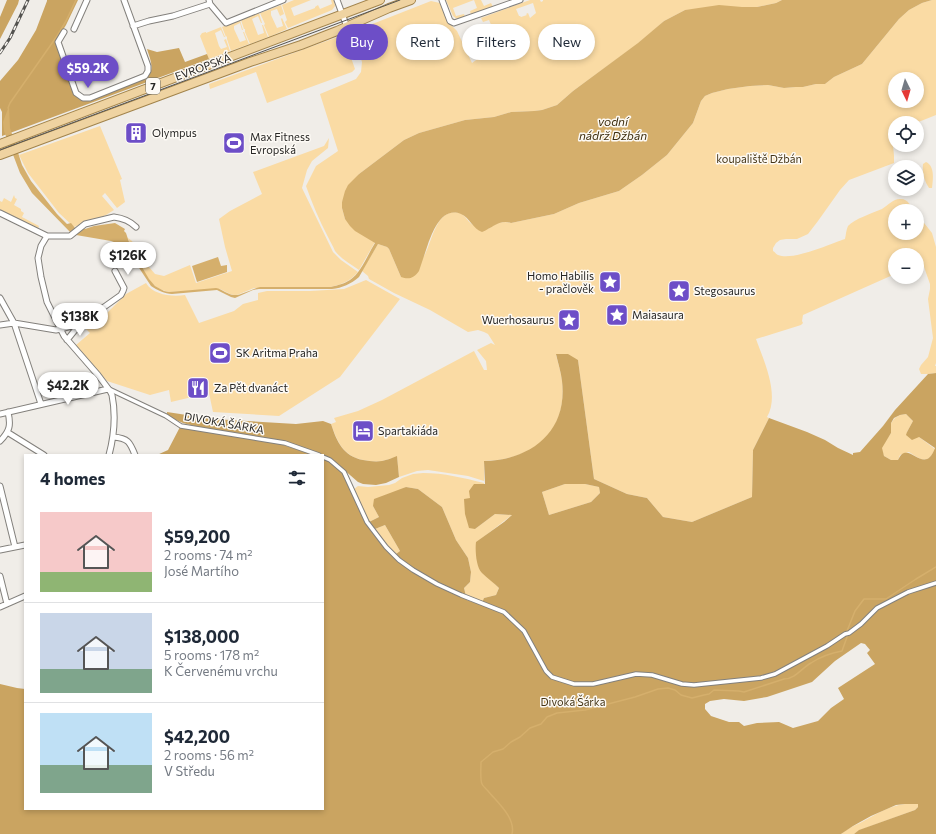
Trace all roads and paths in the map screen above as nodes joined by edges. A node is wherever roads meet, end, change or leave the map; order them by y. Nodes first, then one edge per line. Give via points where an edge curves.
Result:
1 (87, 0) edge
2 (124, 0) edge
3 (283, 0) edge
4 (338, 0) edge
5 (380, 0) edge
6 (411, 0) edge
7 (442, 0) edge
8 (520, 0) edge
9 (209, 2) edge
10 (342, 14) junction
11 (346, 24) edge
12 (354, 24) edge
13 (133, 26) junction
14 (74, 30) dead end
15 (336, 31) edge
16 (64, 32) dead end
17 (3, 143) edge
18 (0, 155) edge
19 (0, 213) edge
20 (136, 227) dead end
21 (47, 236) junction
22 (115, 271) dead end
23 (0, 298) edge
24 (14, 323) junction
25 (80, 324) junction
26 (0, 325) edge
27 (60, 330) junction
28 (68, 340) junction
29 (108, 389) junction
30 (41, 404) junction
31 (8, 412) junction
32 (0, 414) edge
33 (7, 432) junction
34 (113, 437) junction
35 (0, 441) edge
36 (42, 454) edge
37 (109, 454) edge
38 (135, 454) edge
39 (316, 454) edge
40 (324, 457) edge
41 (0, 486) edge
42 (24, 545) edge
43 (15, 547) junction
44 (0, 550) edge
45 (0, 576) edge
46 (936, 583) edge
47 (24, 596) edge
48 (7, 604) junction
49 (0, 607) edge

1 - 14 street
2 - 13 street
3 - 9 street via 226,23
4 - 10 street
5 - 10 main road, EVROPSKÁ / 7
6 - 12 main road, EVROPSKÁ / 7
7 - 8 street via 450,21 454,23
9 - 13 street via 173,16
10 - 11 street
10 - 17 main road, EVROPSKÁ / 7
13 - 16 street via 148,71 145,76 90,98 83,98 76,93 58,42
15 - 18 main road, EVROPSKÁ / 7
19 - 21 street
20 - 21 street via 114,217 85,224 70,236
21 - 27 street via 39,251 38,265 45,297
22 - 25 street via 123,285 123,291
23 - 24 street
24 - 26 street
24 - 27 street
24 - 30 street
25 - 27 street
25 - 28 street
27 - 28 street
28 - 29 street
29 - 30 street
29 - 34 street via 113,399
29 - 39 street, DIVOKÁ ŠÁRKA via 182,426 285,443
30 - 31 street
31 - 32 street
31 - 33 street via 10,423
33 - 35 street
33 - 36 street
34 - 37 street
34 - 38 street via 128,442
40 - 46 street via 344,472 367,522 390,552 408,567 437,584 504,612 524,631 546,672 552,677 574,684 593,684 636,674 694,685 761,678 775,674 847,634 877,608 908,592
41 - 43 street
42 - 43 street
43 - 44 street
45 - 48 street
47 - 48 street
48 - 49 street

